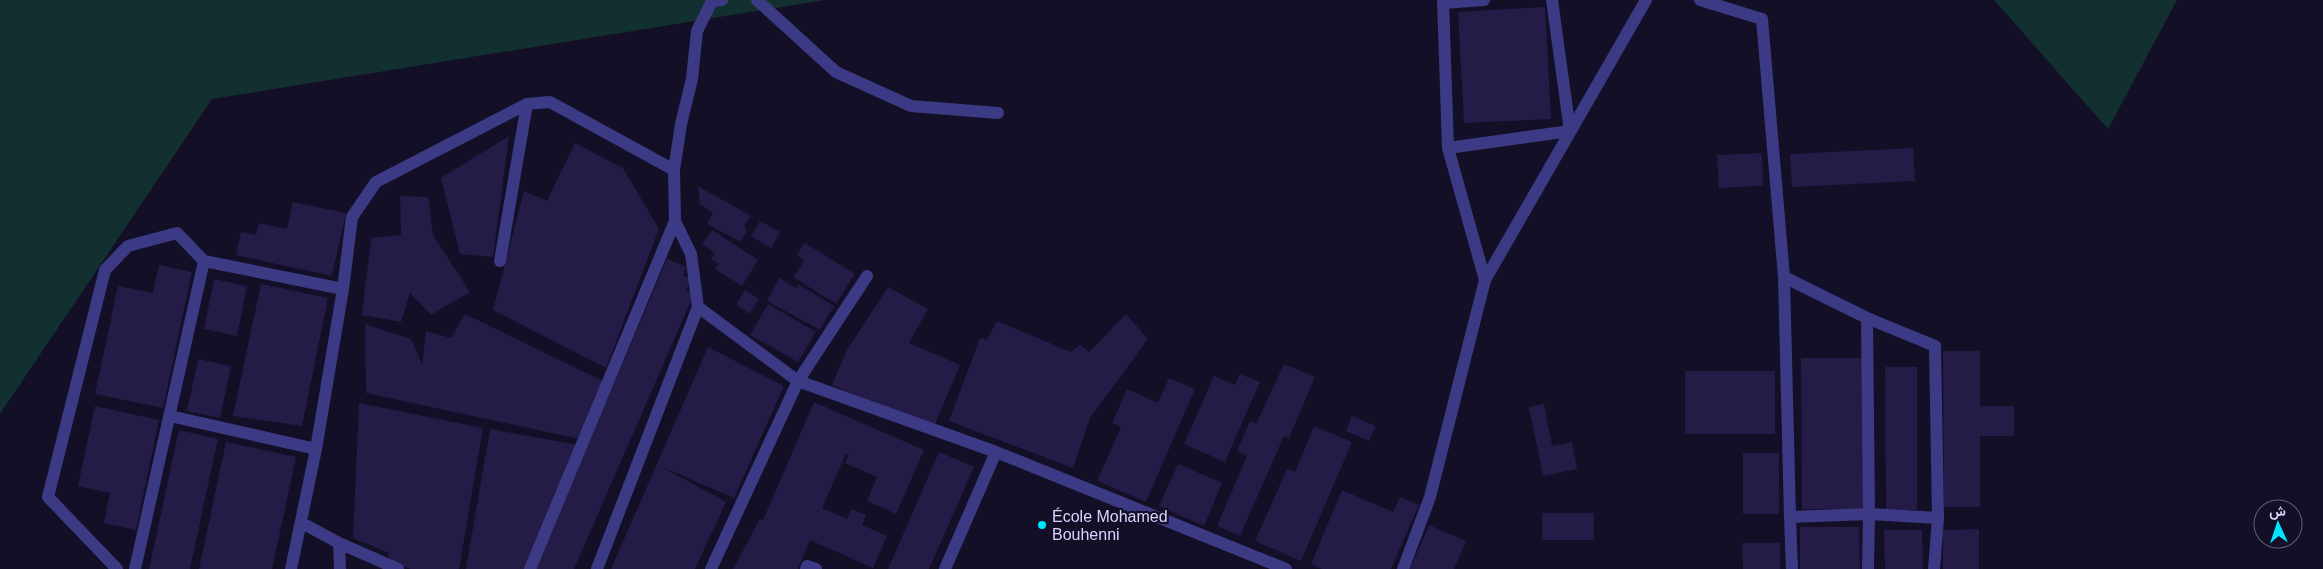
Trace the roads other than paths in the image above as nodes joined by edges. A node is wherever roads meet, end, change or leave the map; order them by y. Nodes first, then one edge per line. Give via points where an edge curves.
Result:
1 (722, 0) edge
2 (757, 0) edge
3 (1484, 0) edge
4 (1552, 0) edge
5 (1646, 0) edge
6 (1700, 0) edge
7 (1443, 2) edge
8 (527, 104) junction
9 (998, 113) dead end
10 (1570, 131) junction
11 (1448, 148) junction
12 (674, 170) junction
13 (675, 221) junction
14 (204, 261) junction
15 (500, 261) dead end
16 (867, 276) dead end
17 (1784, 277) junction
18 (1485, 280) junction
19 (343, 289) junction
20 (698, 307) junction
21 (1867, 318) junction
22 (798, 382) junction
23 (170, 416) junction
24 (316, 449) junction
25 (996, 452) junction
26 (1870, 514) junction
27 (1790, 517) junction
28 (1938, 518) junction
29 (302, 523) junction
30 (339, 543) junction
31 (117, 569) edge
32 (135, 569) edge
33 (290, 569) edge
34 (340, 569) edge
35 (398, 569) edge
36 (530, 569) edge
37 (598, 569) edge
38 (711, 569) edge
39 (806, 569) edge
40 (816, 569) edge
41 (945, 569) edge
42 (1286, 569) edge
43 (1403, 569) edge
44 (1792, 569) edge
45 (1868, 569) edge
46 (1934, 569) edge

1 - 12 street via 712,1 697,31 692,79
2 - 9 street via 836,72 911,106
3 - 7 street
4 - 10 street
5 - 10 street
6 - 17 street via 1762,19
7 - 11 street
8 - 12 street via 550,102
8 - 15 street
8 - 19 street via 376,182 352,217
10 - 11 street
10 - 18 street
11 - 18 street
12 - 13 street
13 - 20 street via 692,254
13 - 36 street
14 - 19 street
14 - 23 street
14 - 31 street via 177,233 128,246 105,270 48,497
16 - 22 street
17 - 21 street
17 - 27 street
18 - 43 street via 1430,497
19 - 24 street
20 - 22 street
20 - 37 street
21 - 26 street
21 - 28 street via 1935,346
22 - 25 street
22 - 38 street
23 - 24 street
23 - 32 street
24 - 29 street
25 - 41 street
25 - 42 street
26 - 27 street
26 - 28 street
26 - 45 street
27 - 44 street
28 - 46 street
29 - 30 street
29 - 33 street
30 - 34 street
30 - 35 street
39 - 40 street via 808,566

